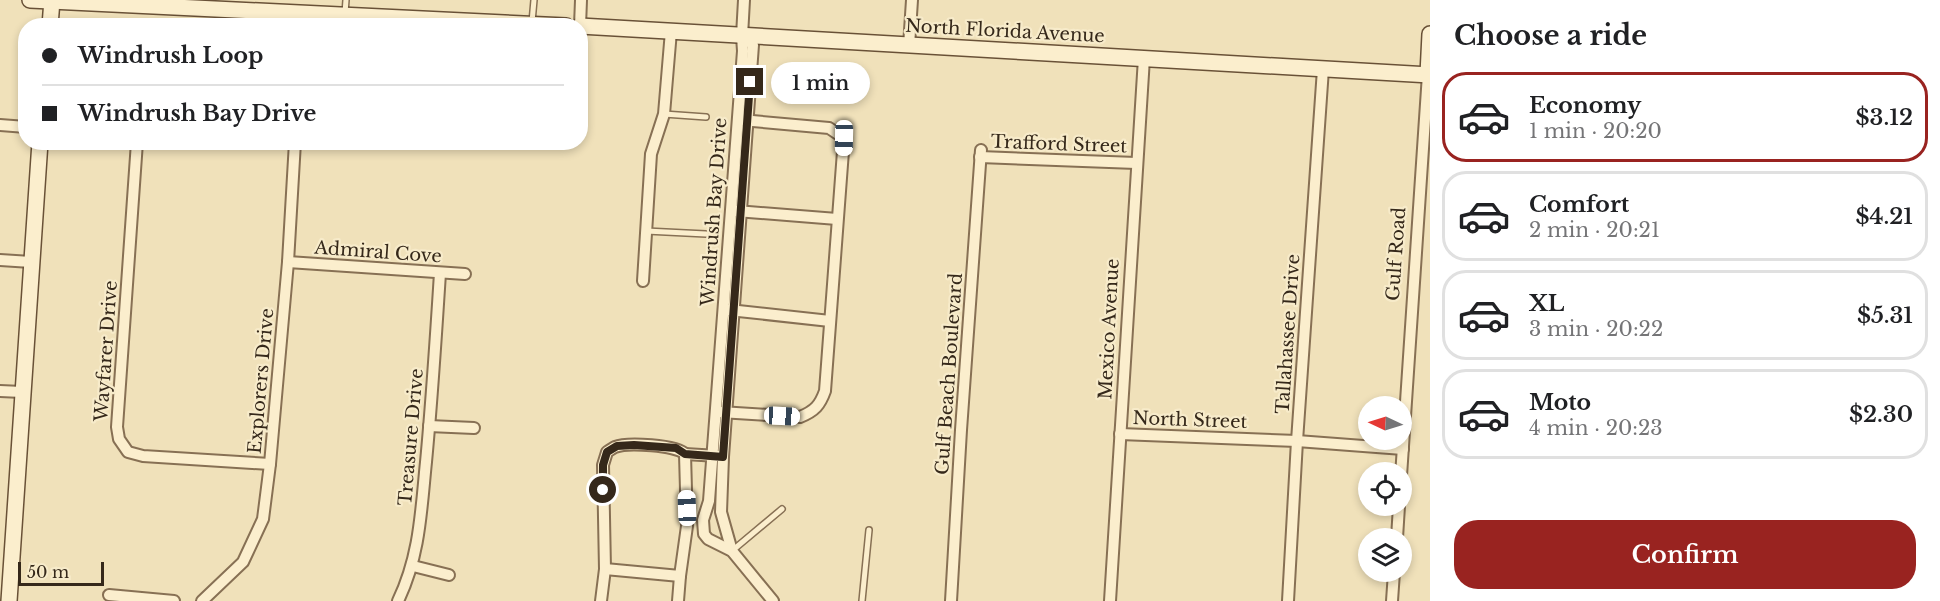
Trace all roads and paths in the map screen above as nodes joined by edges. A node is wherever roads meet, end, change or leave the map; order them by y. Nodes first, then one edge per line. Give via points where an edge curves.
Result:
1 (30, 0) edge
2 (346, 0) edge
3 (534, 0) edge
4 (581, 0) edge
5 (744, 0) edge
6 (912, 0) edge
7 (52, 1) edge
8 (345, 16) junction
9 (51, 18) edge
10 (297, 18) edge
11 (324, 18) edge
12 (392, 18) edge
13 (532, 18) edge
14 (580, 18) edge
15 (588, 26) edge
16 (671, 31) junction
17 (1430, 34) edge
18 (742, 36) junction
19 (909, 46) junction
20 (1144, 58) junction
21 (1323, 69) junction
22 (1429, 75) edge
23 (664, 114) junction
24 (706, 117) dead end
25 (742, 120) junction
26 (0, 125) edge
27 (18, 126) edge
28 (39, 150) edge
29 (135, 150) edge
30 (295, 150) edge
31 (980, 153) joint
32 (1136, 163) junction
33 (736, 211) junction
34 (837, 219) junction
35 (646, 231) junction
36 (706, 234) dead end
37 (0, 261) edge
38 (31, 262) junction
39 (288, 262) junction
40 (440, 273) junction
41 (465, 274) dead end
42 (643, 281) dead end
43 (729, 310) junction
44 (830, 321) junction
45 (0, 391) edge
46 (22, 392) junction
47 (1407, 396) edge
48 (721, 412) junction
49 (429, 426) junction
50 (474, 428) dead end
51 (1120, 434) junction
52 (1297, 441) junction
53 (1358, 446) edge
54 (685, 454) junction
55 (718, 456) junction
56 (270, 464) junction
57 (782, 509) dead end
58 (706, 512) junction
59 (722, 512) junction
60 (869, 530) dead end
61 (732, 551) junction
62 (412, 566) junction
63 (605, 569) junction
64 (448, 576) dead end
65 (680, 576) junction
66 (1393, 582) edge
67 (109, 595) dead end
68 (9, 601) edge
69 (174, 601) edge
70 (202, 601) edge
71 (398, 601) edge
72 (601, 601) edge
73 (678, 601) edge
74 (773, 601) edge
75 (862, 601) edge
76 (951, 601) edge
77 (1110, 601) edge
78 (1288, 601) edge
79 (1392, 601) edge

1 - 7 street
2 - 8 lane
3 - 13 lane
4 - 14 street
5 - 18 street, Windrush Bay Drive
6 - 19 street
7 - 9 street
7 - 10 street via 275,10
8 - 11 street
8 - 12 street
15 - 16 street, North Florida Avenue
16 - 18 street, North Florida Avenue
16 - 23 street
17 - 22 street, Gulf Road
18 - 19 street, North Florida Avenue
18 - 25 street, Windrush Bay Drive
19 - 20 street, North Florida Avenue
20 - 21 street, North Florida Avenue
20 - 32 street, Mexico Avenue
21 - 22 street, North Florida Avenue
21 - 52 street, Tallahassee Drive
22 - 47 street, Gulf Road
23 - 24 lane
23 - 35 street via 651,154
25 - 33 street, Windrush Bay Drive
25 - 34 street via 829,128 844,138
26 - 27 street
28 - 38 street
29 - 56 street, Wayfarer Drive via 119,439 128,452 142,456
30 - 39 street, Explorers Drive
31 - 32 street, Trafford Street
31 - 76 street, Gulf Beach Boulevard
32 - 51 street, Mexico Avenue
33 - 34 street
33 - 43 street, Windrush Bay Drive
34 - 44 street
35 - 36 lane
35 - 42 street
37 - 38 street
38 - 46 street
39 - 40 street, Admiral Cove
39 - 56 street, Explorers Drive
40 - 41 street, Admiral Cove
40 - 49 street, Treasure Drive
43 - 44 street
43 - 48 street, Windrush Bay Drive
44 - 48 street via 825,390 812,412 800,417
45 - 46 street
46 - 68 street
48 - 55 street, Windrush Bay Drive
49 - 50 street
49 - 62 street, Treasure Drive via 419,537
51 - 52 street, North Street
51 - 77 street, Mexico Avenue
52 - 53 street, North Street
52 - 78 street, Tallahassee Drive
54 - 55 street
54 - 63 street via 676,448 634,445 617,446 607,452 603,465
54 - 65 street via 687,525
55 - 58 street, Windrush Bay Drive
55 - 59 street, Windrush Bay Drive
56 - 70 street, Explorers Drive via 263,519 243,562
57 - 61 lane
58 - 59 street
58 - 61 street, Windrush Bay Drive via 704,534
59 - 61 street, Windrush Bay Drive
60 - 75 lane
61 - 74 street, Windrush Bay Drive
62 - 64 street
62 - 71 street, Treasure Drive
63 - 65 street
63 - 72 street
65 - 73 street
66 - 79 street
67 - 69 street

